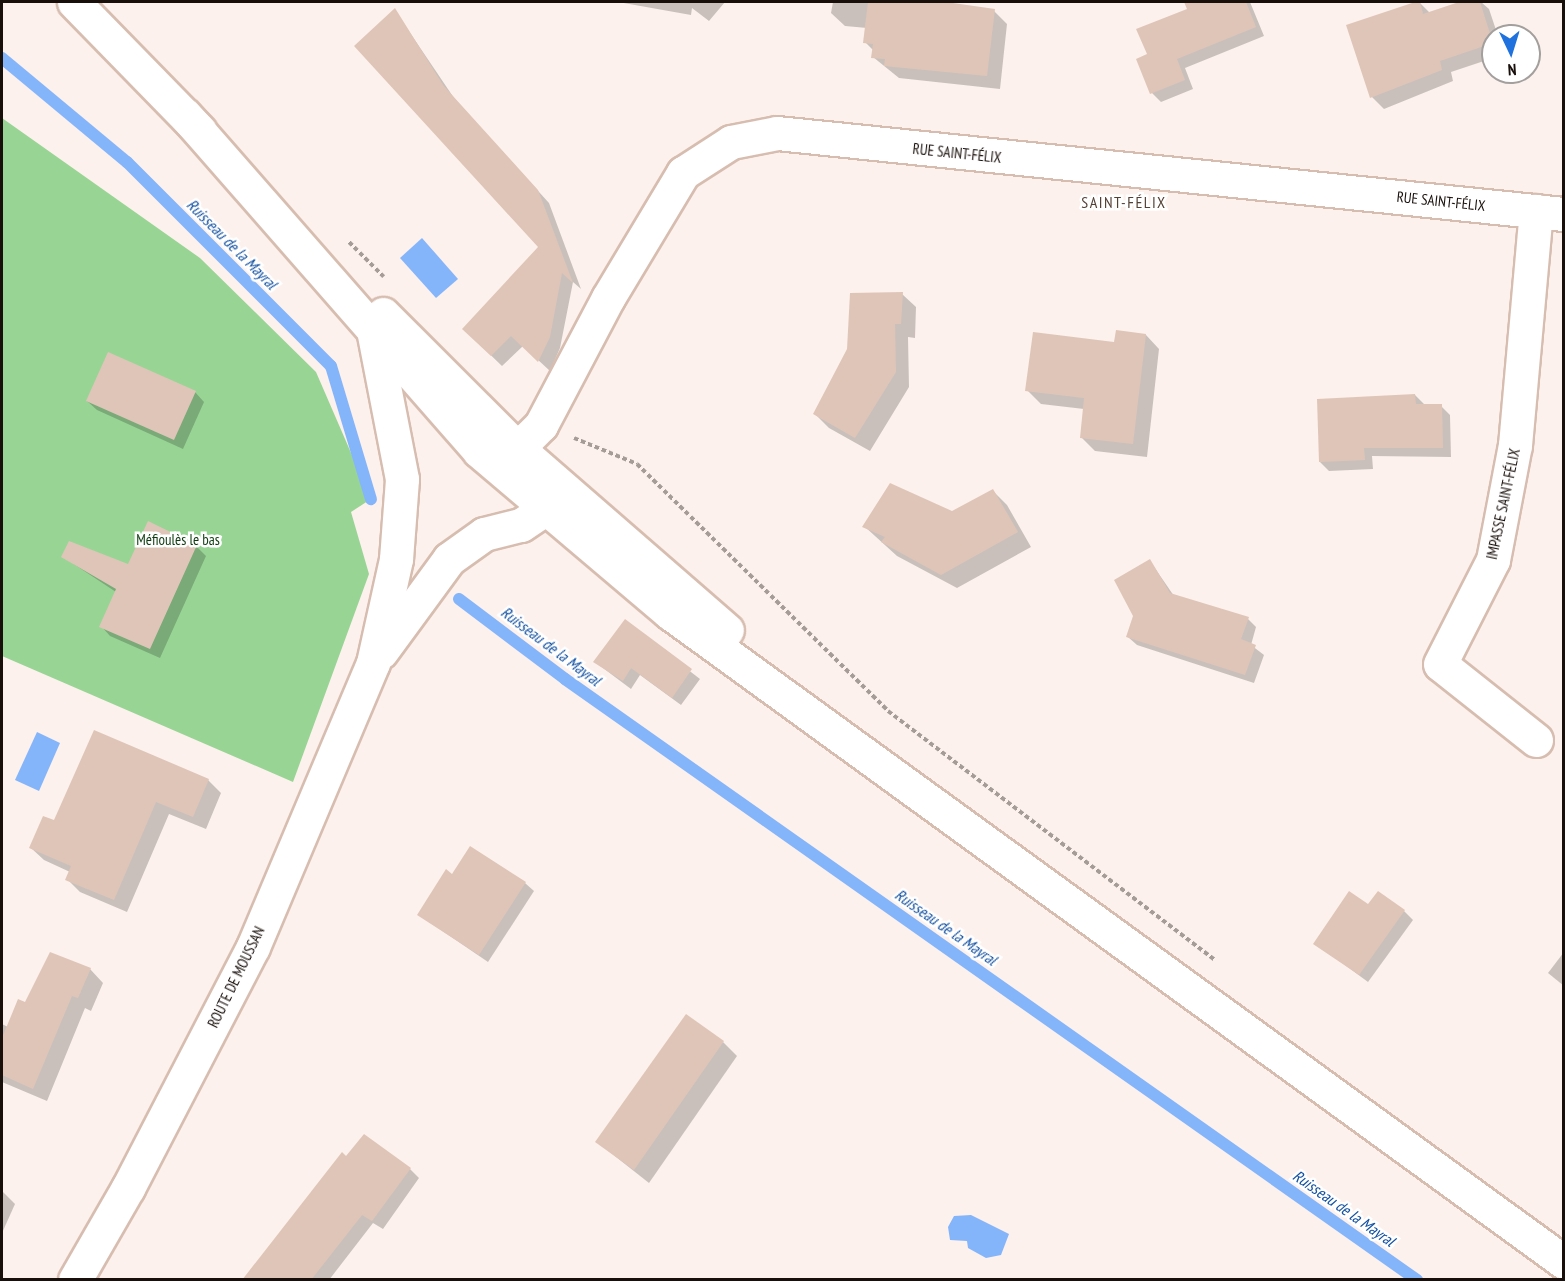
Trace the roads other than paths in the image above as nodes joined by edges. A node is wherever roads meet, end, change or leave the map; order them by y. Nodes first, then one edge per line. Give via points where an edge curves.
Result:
1 (74, 2) edge
2 (184, 115) junction
3 (1550, 213) edge
4 (374, 335) junction
5 (514, 445) junction
6 (546, 508) junction
7 (373, 663) junction
8 (1536, 740) dead end
9 (884, 768) junction
10 (1563, 1262) edge
11 (75, 1280) edge

1 - 2 street
2 - 4 street
2 - 5 street
3 - 5 street, RUE SAINT-FÉLIX via 777,133 731,142 683,173 608,298 541,425
3 - 8 street, IMPASSE SAINT-FÉLIX via 1515,445 1493,560 1440,664
4 - 6 street via 479,451
4 - 7 street via 402,479 396,559
5 - 9 street
6 - 7 street via 521,525 484,534 449,559
6 - 9 street via 670,613
7 - 11 street, ROUTE DE MOUSSAN via 253,947 128,1188
9 - 10 street

